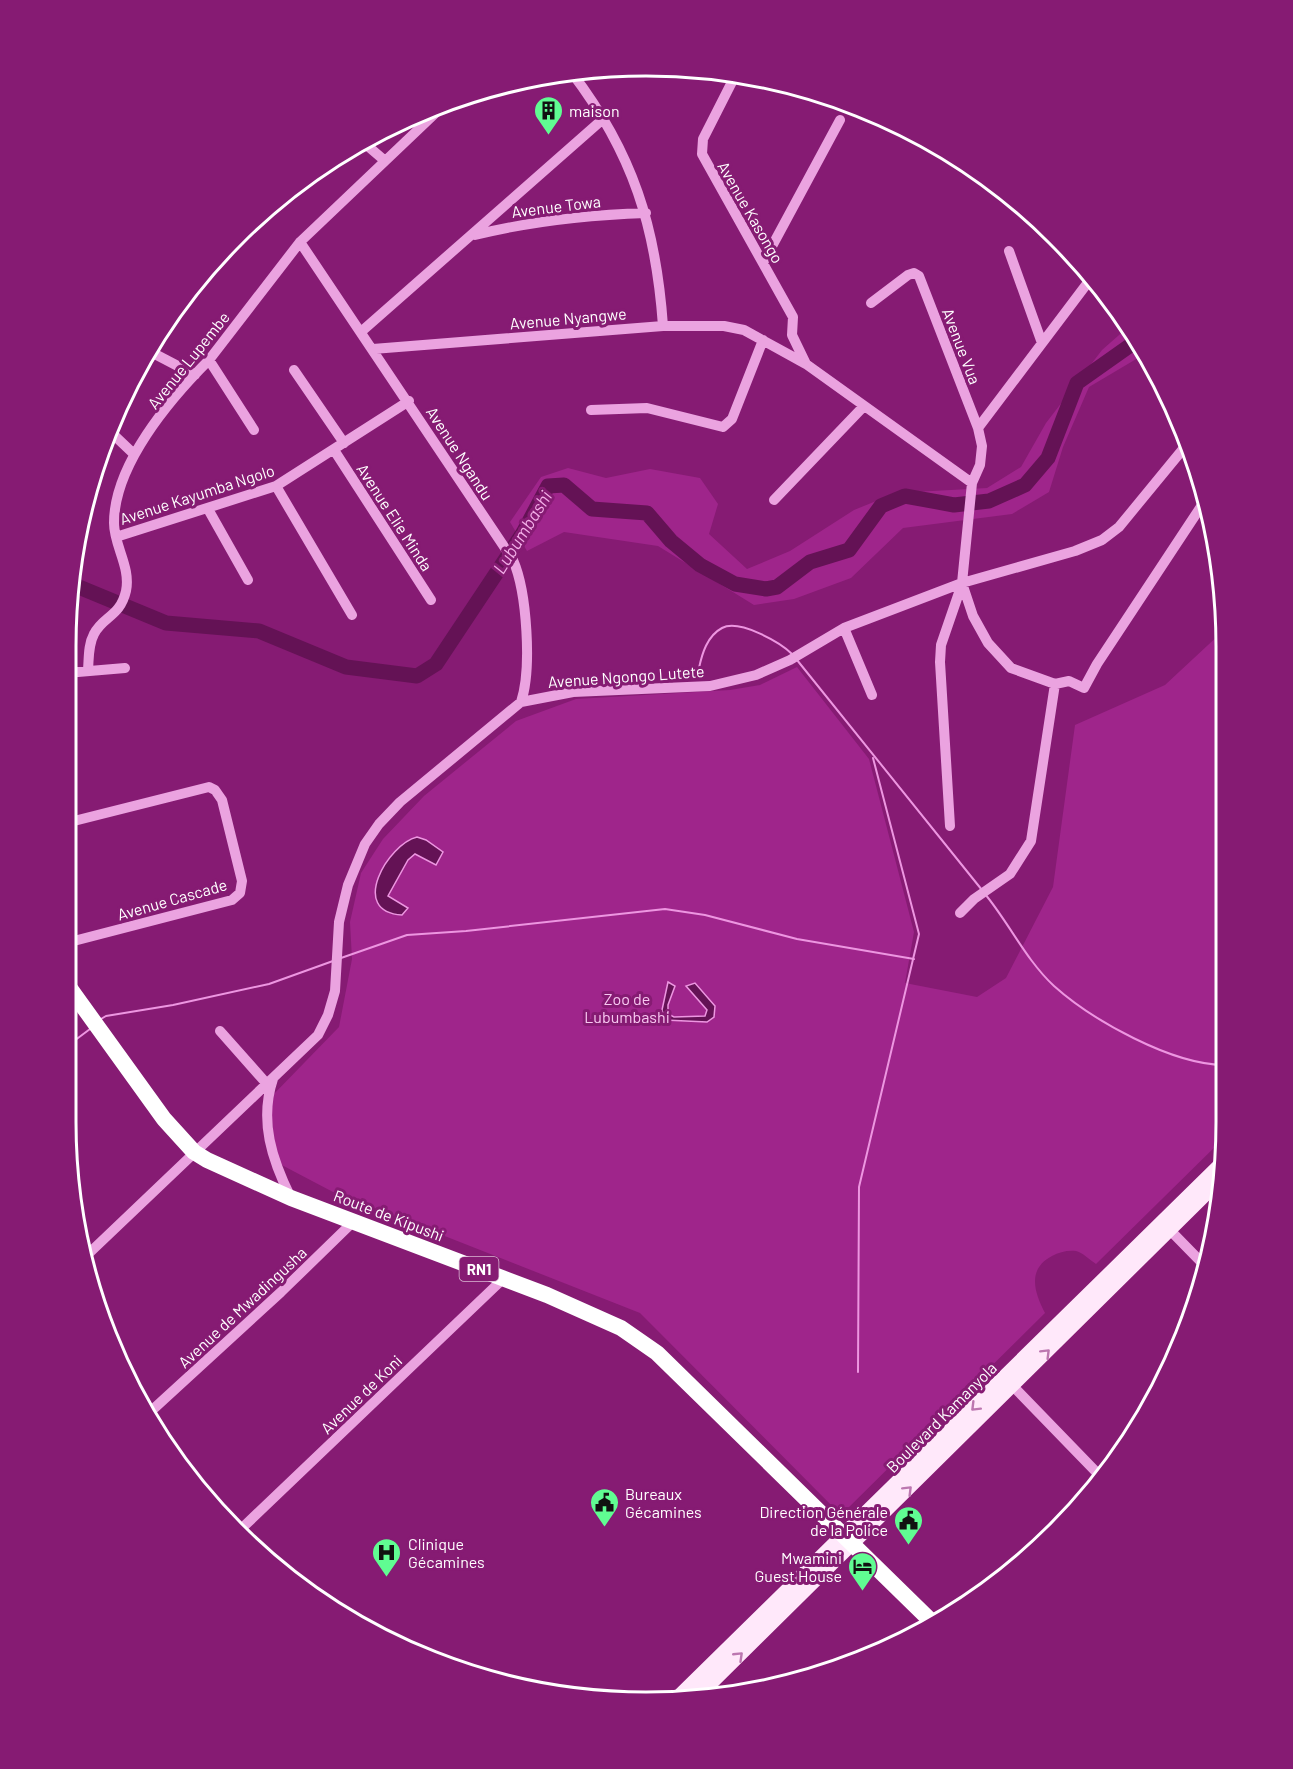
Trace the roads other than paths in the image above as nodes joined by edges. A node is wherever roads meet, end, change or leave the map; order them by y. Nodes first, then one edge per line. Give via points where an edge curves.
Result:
1 (577, 81) edge
2 (732, 83) edge
3 (603, 119) junction
4 (840, 120) dead end
5 (421, 123) edge
6 (370, 148) edge
7 (384, 160) junction
8 (646, 213) junction
9 (471, 236) junction
10 (300, 242) junction
11 (1009, 251) dead end
12 (763, 263) junction
13 (1086, 284) edge
14 (871, 303) dead end
15 (663, 326) junction
16 (362, 332) junction
17 (763, 340) junction
18 (1042, 343) junction
19 (373, 349) junction
20 (157, 355) edge
21 (209, 360) junction
22 (806, 364) junction
23 (294, 370) dead end
24 (195, 375) junction
25 (409, 401) junction
26 (864, 406) junction
27 (591, 410) dead end
28 (978, 428) junction
29 (254, 430) dead end
30 (117, 437) edge
31 (339, 446) junction
32 (1181, 450) edge
33 (134, 454) junction
34 (972, 485) junction
35 (276, 486) junction
36 (774, 500) dead end
37 (208, 509) junction
38 (1199, 509) edge
39 (116, 537) junction
40 (248, 580) dead end
41 (962, 583) junction
42 (431, 600) dead end
43 (352, 615) dead end
44 (844, 628) junction
45 (125, 668) dead end
46 (88, 670) junction
47 (76, 672) edge
48 (1055, 684) junction
49 (872, 695) dead end
50 (521, 702) junction
51 (76, 820) edge
52 (950, 826) dead end
53 (960, 913) dead end
54 (76, 940) edge
55 (76, 997) edge
56 (220, 1031) dead end
57 (270, 1081) junction
58 (194, 1152) junction
59 (1214, 1172) edge
60 (1213, 1186) edge
61 (291, 1198) junction
62 (354, 1221) junction
63 (1166, 1226) junction
64 (91, 1251) edge
65 (1199, 1260) edge
66 (504, 1278) junction
67 (1009, 1382) junction
68 (154, 1409) edge
69 (1096, 1473) edge
70 (244, 1527) edge
71 (849, 1540) junction
72 (928, 1618) edge
73 (704, 1689) edge
74 (685, 1691) edge

1 - 3 street
2 - 12 street, Avenue Kasongo via 701,149
3 - 8 street via 629,166
3 - 9 street, Avenue Towa
4 - 12 street
5 - 7 street, Avenue Lupembe
6 - 7 street
7 - 10 street, Avenue Lupembe
8 - 9 street, Avenue Towa via 530,222
8 - 15 street via 659,272
9 - 16 street, Avenue Towa
10 - 16 street, Avenue Ngandu
10 - 21 street, Avenue Lupembe
11 - 18 street
12 - 22 street, Avenue Kasongo via 793,316 792,335
13 - 18 street
14 - 28 street, Avenue Vua via 908,274 919,276
15 - 17 street, Avenue Nyangwe via 724,326
15 - 19 street, Avenue Nyangwe
16 - 19 street, Avenue Ngandu
17 - 22 street, Avenue Nyangwe
17 - 27 street via 735,413 723,427 647,408
18 - 28 street
19 - 25 street, Avenue Ngandu
20 - 24 street
21 - 24 street, Avenue Lupembe
21 - 29 street
22 - 26 street, Avenue Nyangwe
23 - 31 street, Avenue Elie Minda
24 - 33 street, Avenue Lupembe
25 - 31 street, Avenue Kayumba Ngolo
25 - 50 street, Avenue Ngandu via 513,560 520,583 527,652 527,679
26 - 34 street, Avenue Nyangwe
26 - 36 street
28 - 34 street, Avenue Vua via 981,459
30 - 33 street
31 - 35 street, Avenue Kayumba Ngolo
31 - 42 street, Avenue Elie Minda
32 - 41 street, Avenue Ngongo Lutete via 1119,527 1102,540
33 - 39 street, Avenue Lupembe via 120,487 114,518
34 - 41 street, Avenue Vua
35 - 37 street, Avenue Kayumba Ngolo
35 - 43 street
37 - 39 street, Avenue Kayumba Ngolo
37 - 40 street
38 - 48 street via 1085,687 1069,681
39 - 46 street, Avenue Lupembe via 127,576 125,595 118,611 93,636
41 - 44 street, Avenue Ngongo Lutete
41 - 48 street via 973,616 1004,662 1019,673
41 - 52 street via 940,662
44 - 49 street
44 - 50 street, Avenue Ngongo Lutete via 756,675 710,686 573,692
45 - 46 street
46 - 47 street
48 - 53 street via 1031,841 1010,874
50 - 57 street, Avenue Ngongo Lutete via 400,802 359,854 339,922 332,1005 324,1026
51 - 54 street, Avenue Cascade via 209,787 222,800 242,881 240,893 232,900
55 - 58 highway, Route de Kipushi / RN1 via 164,1119
56 - 57 street
57 - 58 street, Avenue Ngongo Lutete
57 - 61 street via 268,1135 273,1158
58 - 61 highway, Route de Kipushi / RN1
58 - 64 street, Avenue Ngongo Lutete
59 - 63 main road, Boulevard Kamanyola
60 - 63 main road, Boulevard Kamanyola
61 - 62 highway, Route de Kipushi / RN1
62 - 66 highway, Route de Kipushi / RN1
62 - 68 street, Avenue de Mwadingusha
63 - 65 street
63 - 67 main road, Boulevard Kamanyola
66 - 70 street, Avenue de Koni
66 - 71 highway, Route de Kipushi / RN1 via 602,1319 657,1353
67 - 69 street
67 - 71 main road, Boulevard Kamanyola
71 - 72 highway, RN1
73 -> 71 main road, Boulevard Kamanyola
71 - 74 main road, Boulevard Kamanyola

